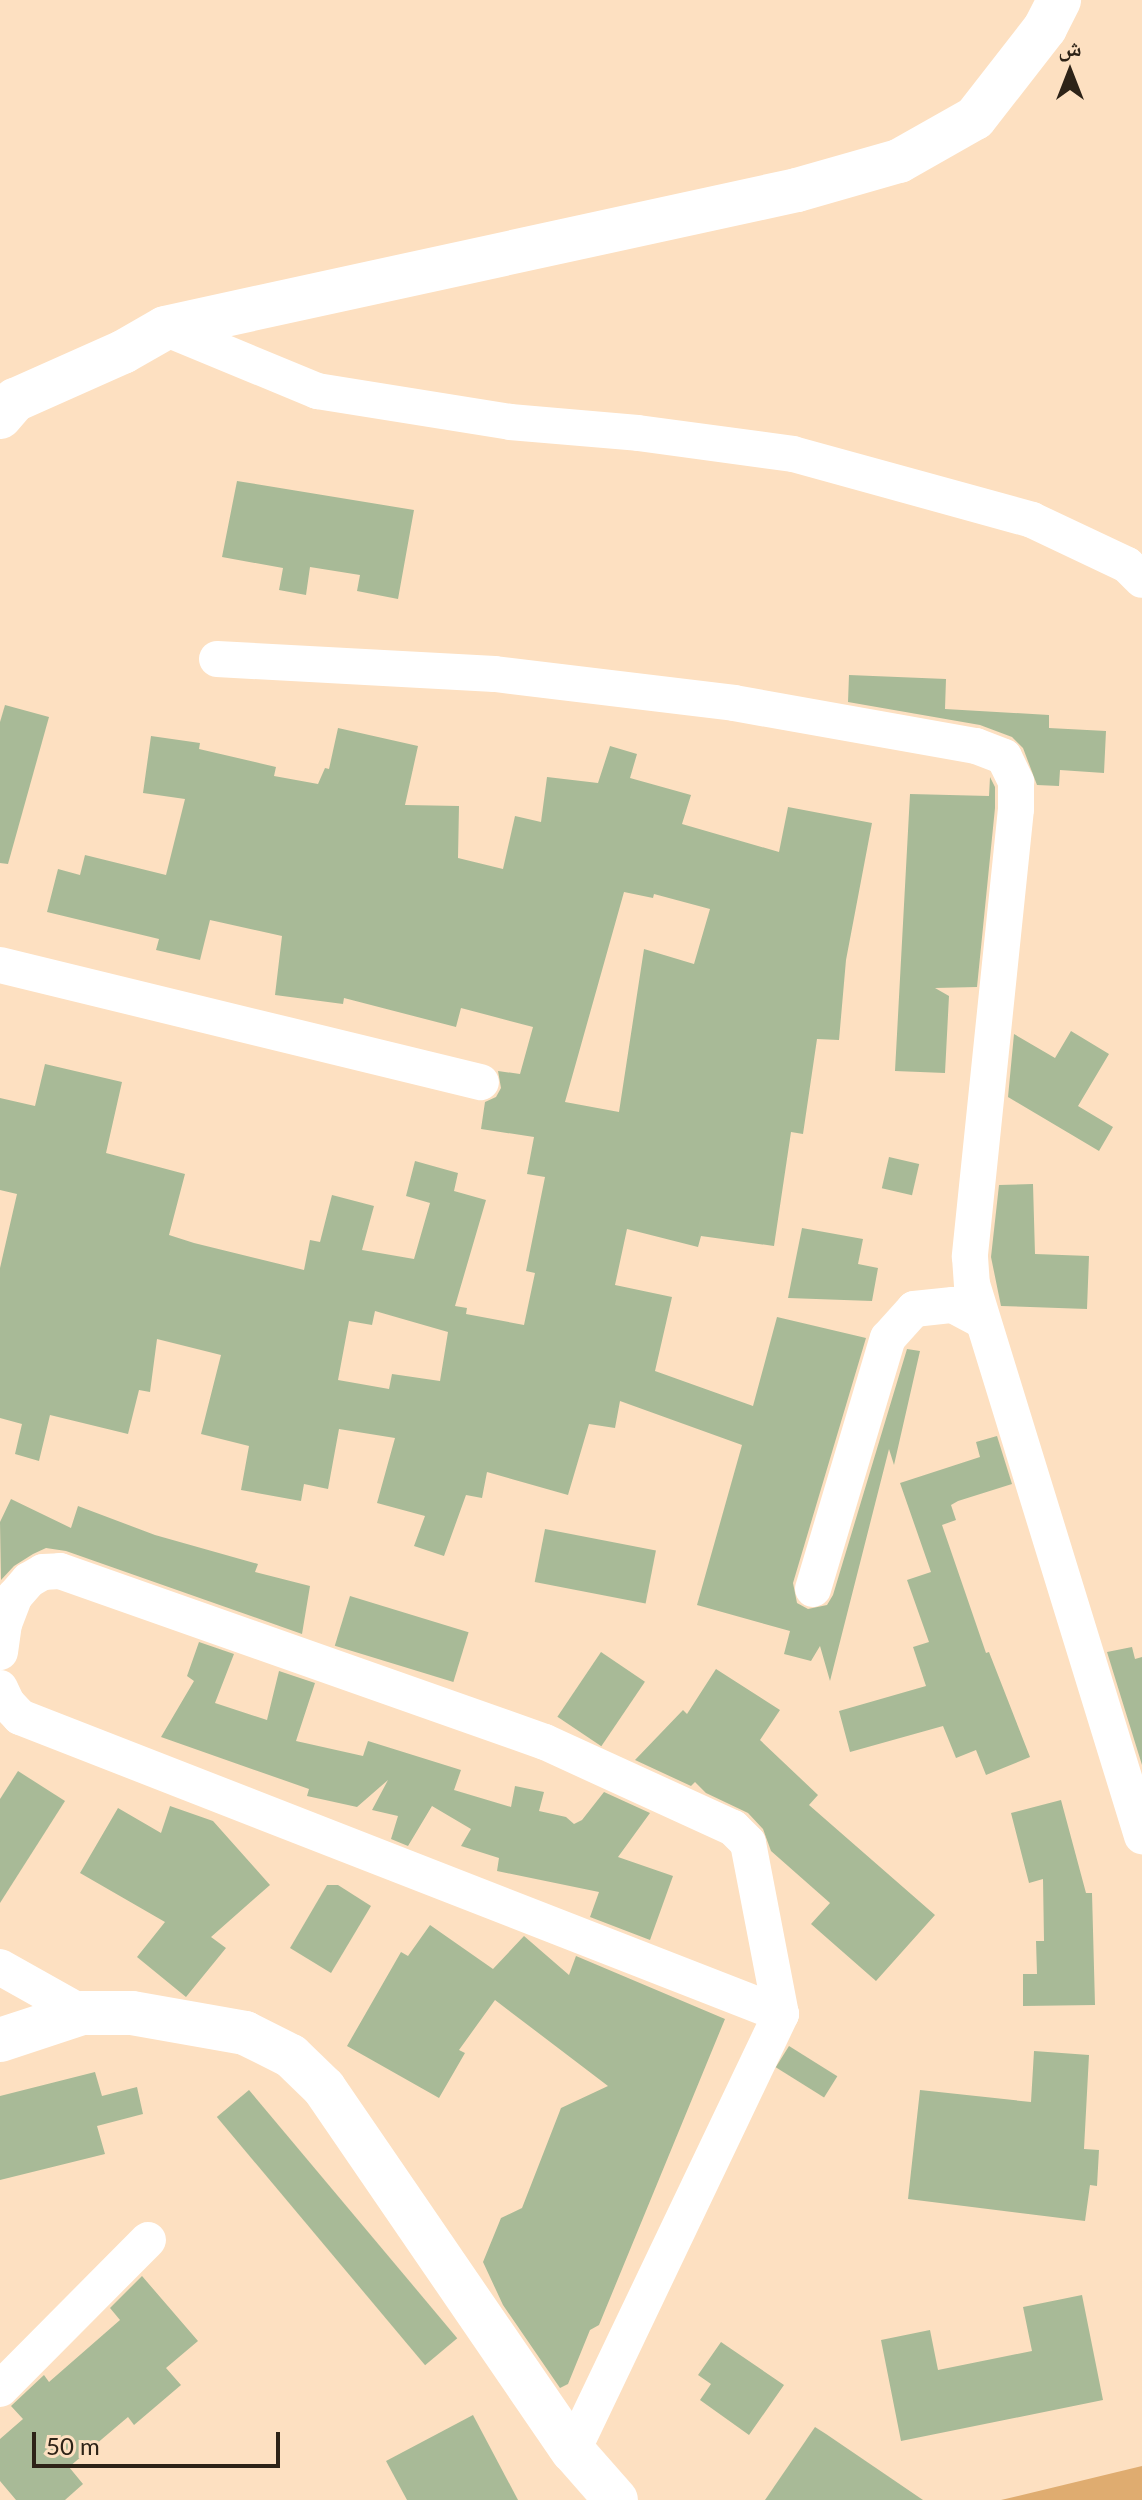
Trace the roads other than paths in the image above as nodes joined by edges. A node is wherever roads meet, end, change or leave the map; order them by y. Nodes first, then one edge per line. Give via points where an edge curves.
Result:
1 (1059, 0) edge
2 (165, 328) junction
3 (0, 417) edge
4 (1142, 580) edge
5 (217, 659) dead end
6 (0, 965) edge
7 (481, 1082) dead end
8 (981, 1320) junction
9 (813, 1589) dead end
10 (0, 1652) edge
11 (0, 1688) edge
12 (1142, 1836) edge
13 (0, 1967) edge
14 (82, 2013) junction
15 (781, 2014) junction
16 (0, 2040) edge
17 (148, 2240) dead end
18 (0, 2389) edge
19 (573, 2451) junction
20 (616, 2500) edge

1 - 2 main road via 1045,28 975,118 899,161 797,190
2 - 3 main road via 15,400
2 - 4 street via 317,391 510,422 793,454 1032,520 1127,565
5 - 8 street via 495,674 734,703 976,746 1004,757 1016,782 1016,809 970,1257
6 - 7 street
8 - 9 street via 953,1305 914,1309 888,1338
8 - 12 street
10 - 15 street via 15,1596 36,1576 60,1571 545,1742 733,1828 748,1843
11 - 15 street via 20,1717
13 - 14 street
14 - 16 main road
14 - 19 main road via 183,2020 245,2033 291,2056 324,2088
15 - 19 street
17 - 18 street
19 - 20 main road

